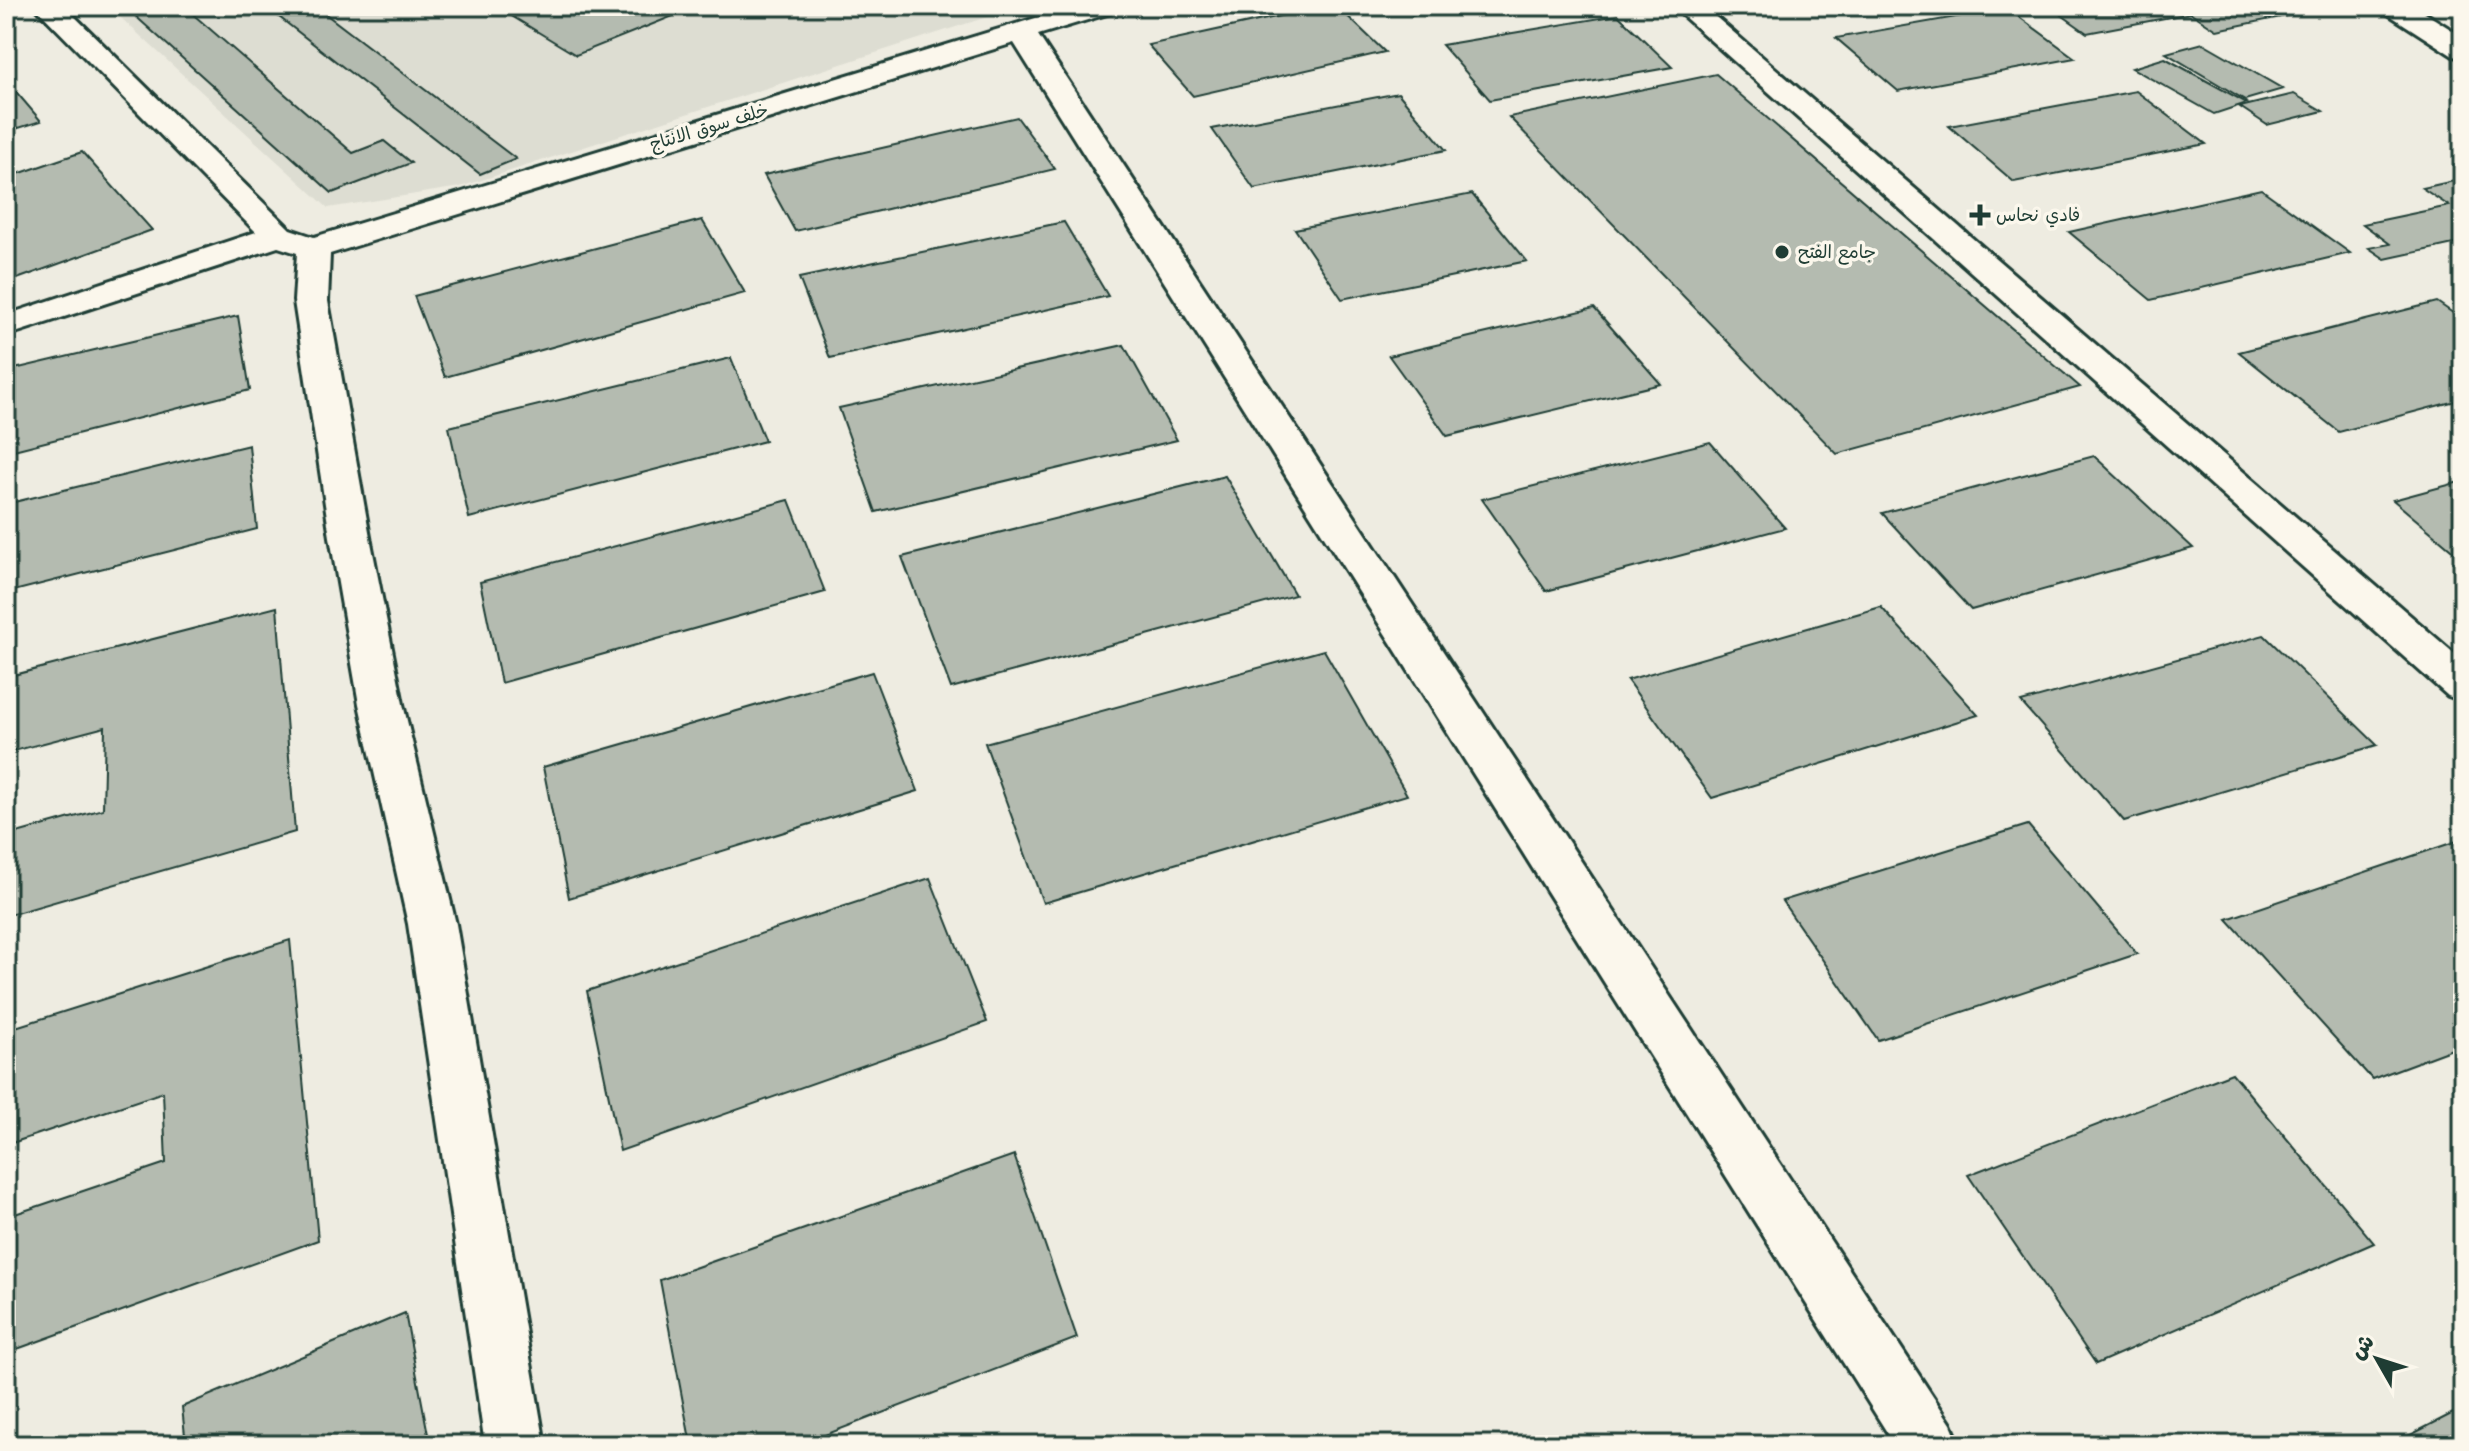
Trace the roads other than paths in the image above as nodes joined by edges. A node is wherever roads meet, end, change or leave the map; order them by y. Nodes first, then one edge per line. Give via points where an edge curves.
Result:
1 (48, 6) edge
2 (1104, 6) edge
3 (1686, 6) edge
4 (2395, 6) edge
5 (1022, 32) junction
6 (2463, 50) edge
7 (296, 242) junction
8 (6, 326) edge
9 (2463, 685) edge
10 (515, 1445) edge
11 (1930, 1445) edge

1 - 7 street
2 - 5 street, خلف سوق الانتاج
3 - 9 street
4 - 6 street
5 - 7 street, خلف سوق الانتاج
5 - 11 street
7 - 8 street, خلف سوق الانتاج
7 - 10 street via 311,301 381,704 432,924

